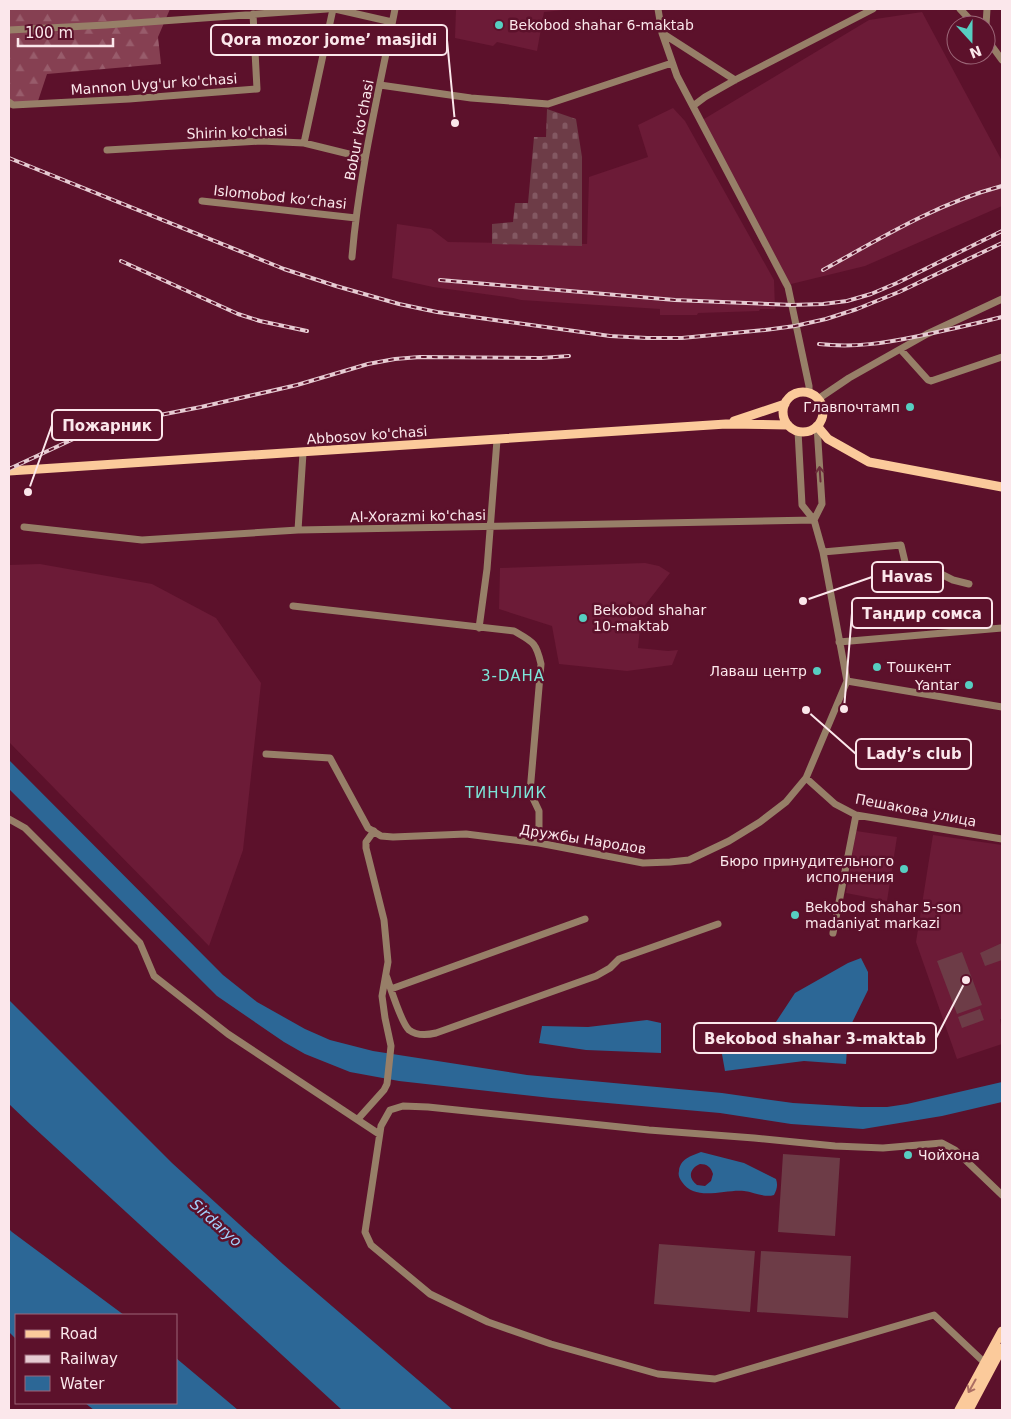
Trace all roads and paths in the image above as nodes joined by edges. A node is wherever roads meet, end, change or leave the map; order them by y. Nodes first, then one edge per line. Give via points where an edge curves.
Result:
1 (191, 9) edge
2 (327, 9) edge
3 (334, 9) edge
4 (395, 9) edge
5 (658, 9) edge
6 (873, 9) edge
7 (252, 14) junction
8 (192, 18) junction
9 (392, 22) junction
10 (9, 30) edge
11 (662, 33) junction
12 (672, 63) junction
13 (735, 80) junction
14 (380, 85) junction
15 (9, 102) edge
16 (693, 106) junction
17 (304, 143) junction
18 (107, 150) dead end
19 (365, 158) junction
20 (202, 201) dead end
21 (356, 218) junction
22 (352, 257) dead end
23 (1002, 299) edge
24 (901, 350) junction
25 (1002, 357) edge
26 (809, 393) junction
27 (818, 399) junction
28 (785, 404) junction
29 (726, 424) junction
30 (788, 425) junction
31 (817, 426) junction
32 (798, 431) junction
33 (497, 440) junction
34 (303, 453) junction
35 (9, 472) edge
36 (1002, 487) edge
37 (814, 520) junction
38 (24, 527) dead end
39 (490, 527) junction
40 (298, 530) junction
41 (823, 552) junction
42 (969, 584) dead end
43 (293, 606) dead end
44 (479, 628) junction
45 (1002, 628) edge
46 (839, 642) junction
47 (847, 681) junction
48 (1002, 707) edge
49 (266, 754) dead end
50 (806, 778) junction
51 (856, 815) junction
52 (9, 819) edge
53 (374, 832) junction
54 (1002, 839) edge
55 (539, 843) junction
56 (585, 919) dead end
57 (718, 924) dead end
58 (833, 933) dead end
59 (386, 974) junction
60 (391, 989) junction
61 (358, 1119) junction
62 (379, 1134) junction
63 (1002, 1195) edge
64 (1002, 1331) edge
65 (1002, 1348) edge
66 (988, 1366) junction
67 (959, 1410) edge
68 (969, 1410) edge

1 - 8 street
2 - 7 street
3 - 9 street
3 - 17 street
4 - 9 street, Bobur ko'chasi
5 - 11 street
6 - 13 street
7 - 8 street
7 - 15 street, Mannon Uyg'ur ko'chasi via 257,89 129,99 13,105
8 - 10 street
9 - 14 street, Bobur ko'chasi
11 - 12 street
11 - 13 street
12 - 14 street via 548,104 471,98
12 - 16 street
13 - 16 street
14 - 19 street, Bobur ko'chasi
16 - 26 street via 788,287
17 - 18 street, Shirin ko'chasi via 261,141
17 - 19 street, Shirin ko'chasi
19 - 21 street, Bobur ko'chasi
20 - 21 street, Islomobod koʻchasi
21 - 22 street, Bobur ko'chasi
23 - 24 street via 927,334
24 - 25 street via 931,381
24 - 27 street
26 - 27 main road
26 - 28 main road via 794,394
27 - 31 main road via 823,409
28 - 29 main road, Abbosov ko'chasi
28 - 30 main road via 783,415
29 - 30 main road, Abbosov ko'chasi
29 - 33 main road, Abbosov ko'chasi
30 - 32 main road
31 - 32 main road via 808,431
31 - 36 main road via 828,439 869,462
37 -> 31 street via 822,504
32 - 37 street via 802,505
33 - 34 main road, Abbosov ko'chasi
33 - 39 street
34 - 35 main road, Abbosov ko'chasi
34 - 40 street
37 - 39 street, Al-Xorazmi ko'chasi
37 - 41 street
38 - 40 street, Al-Xorazmi ko'chasi via 142,540
39 - 40 street, Al-Xorazmi ko'chasi
39 - 44 street
41 - 42 street via 901,545 909,569
41 - 46 street
43 - 44 street
44 - 55 street via 514,631 532,642 538,651 541,664 530,792 539,810
45 - 46 street
46 - 47 street
47 - 48 street
47 - 50 street, Дружбы Народов
49 - 53 street via 330,758 368,828
50 - 51 street, Пешакова улица via 835,804
50 - 55 street, Дружбы Народов via 786,802 760,822 689,860 643,863
51 - 54 street, Пешакова улица
51 - 58 street
52 - 61 street via 25,828 140,942 154,976 228,1034
53 - 55 street, Дружбы Народов via 393,837 466,834
53 - 59 street via 366,842 366,848 384,920
56 - 60 street
57 - 60 street via 619,959 596,976 428,1035 409,1030
59 - 60 street
59 - 61 street via 382,996 391,1046 387,1084
61 - 62 street
62 - 63 street via 390,1110 403,1106 835,1146 883,1148 942,1143 955,1150
62 - 66 street via 365,1232 371,1245 430,1294 488,1322 551,1344 658,1374 715,1379 934,1315
64 - 66 main road
65 - 66 main road
66 -> 67 main road
66 - 68 main road

